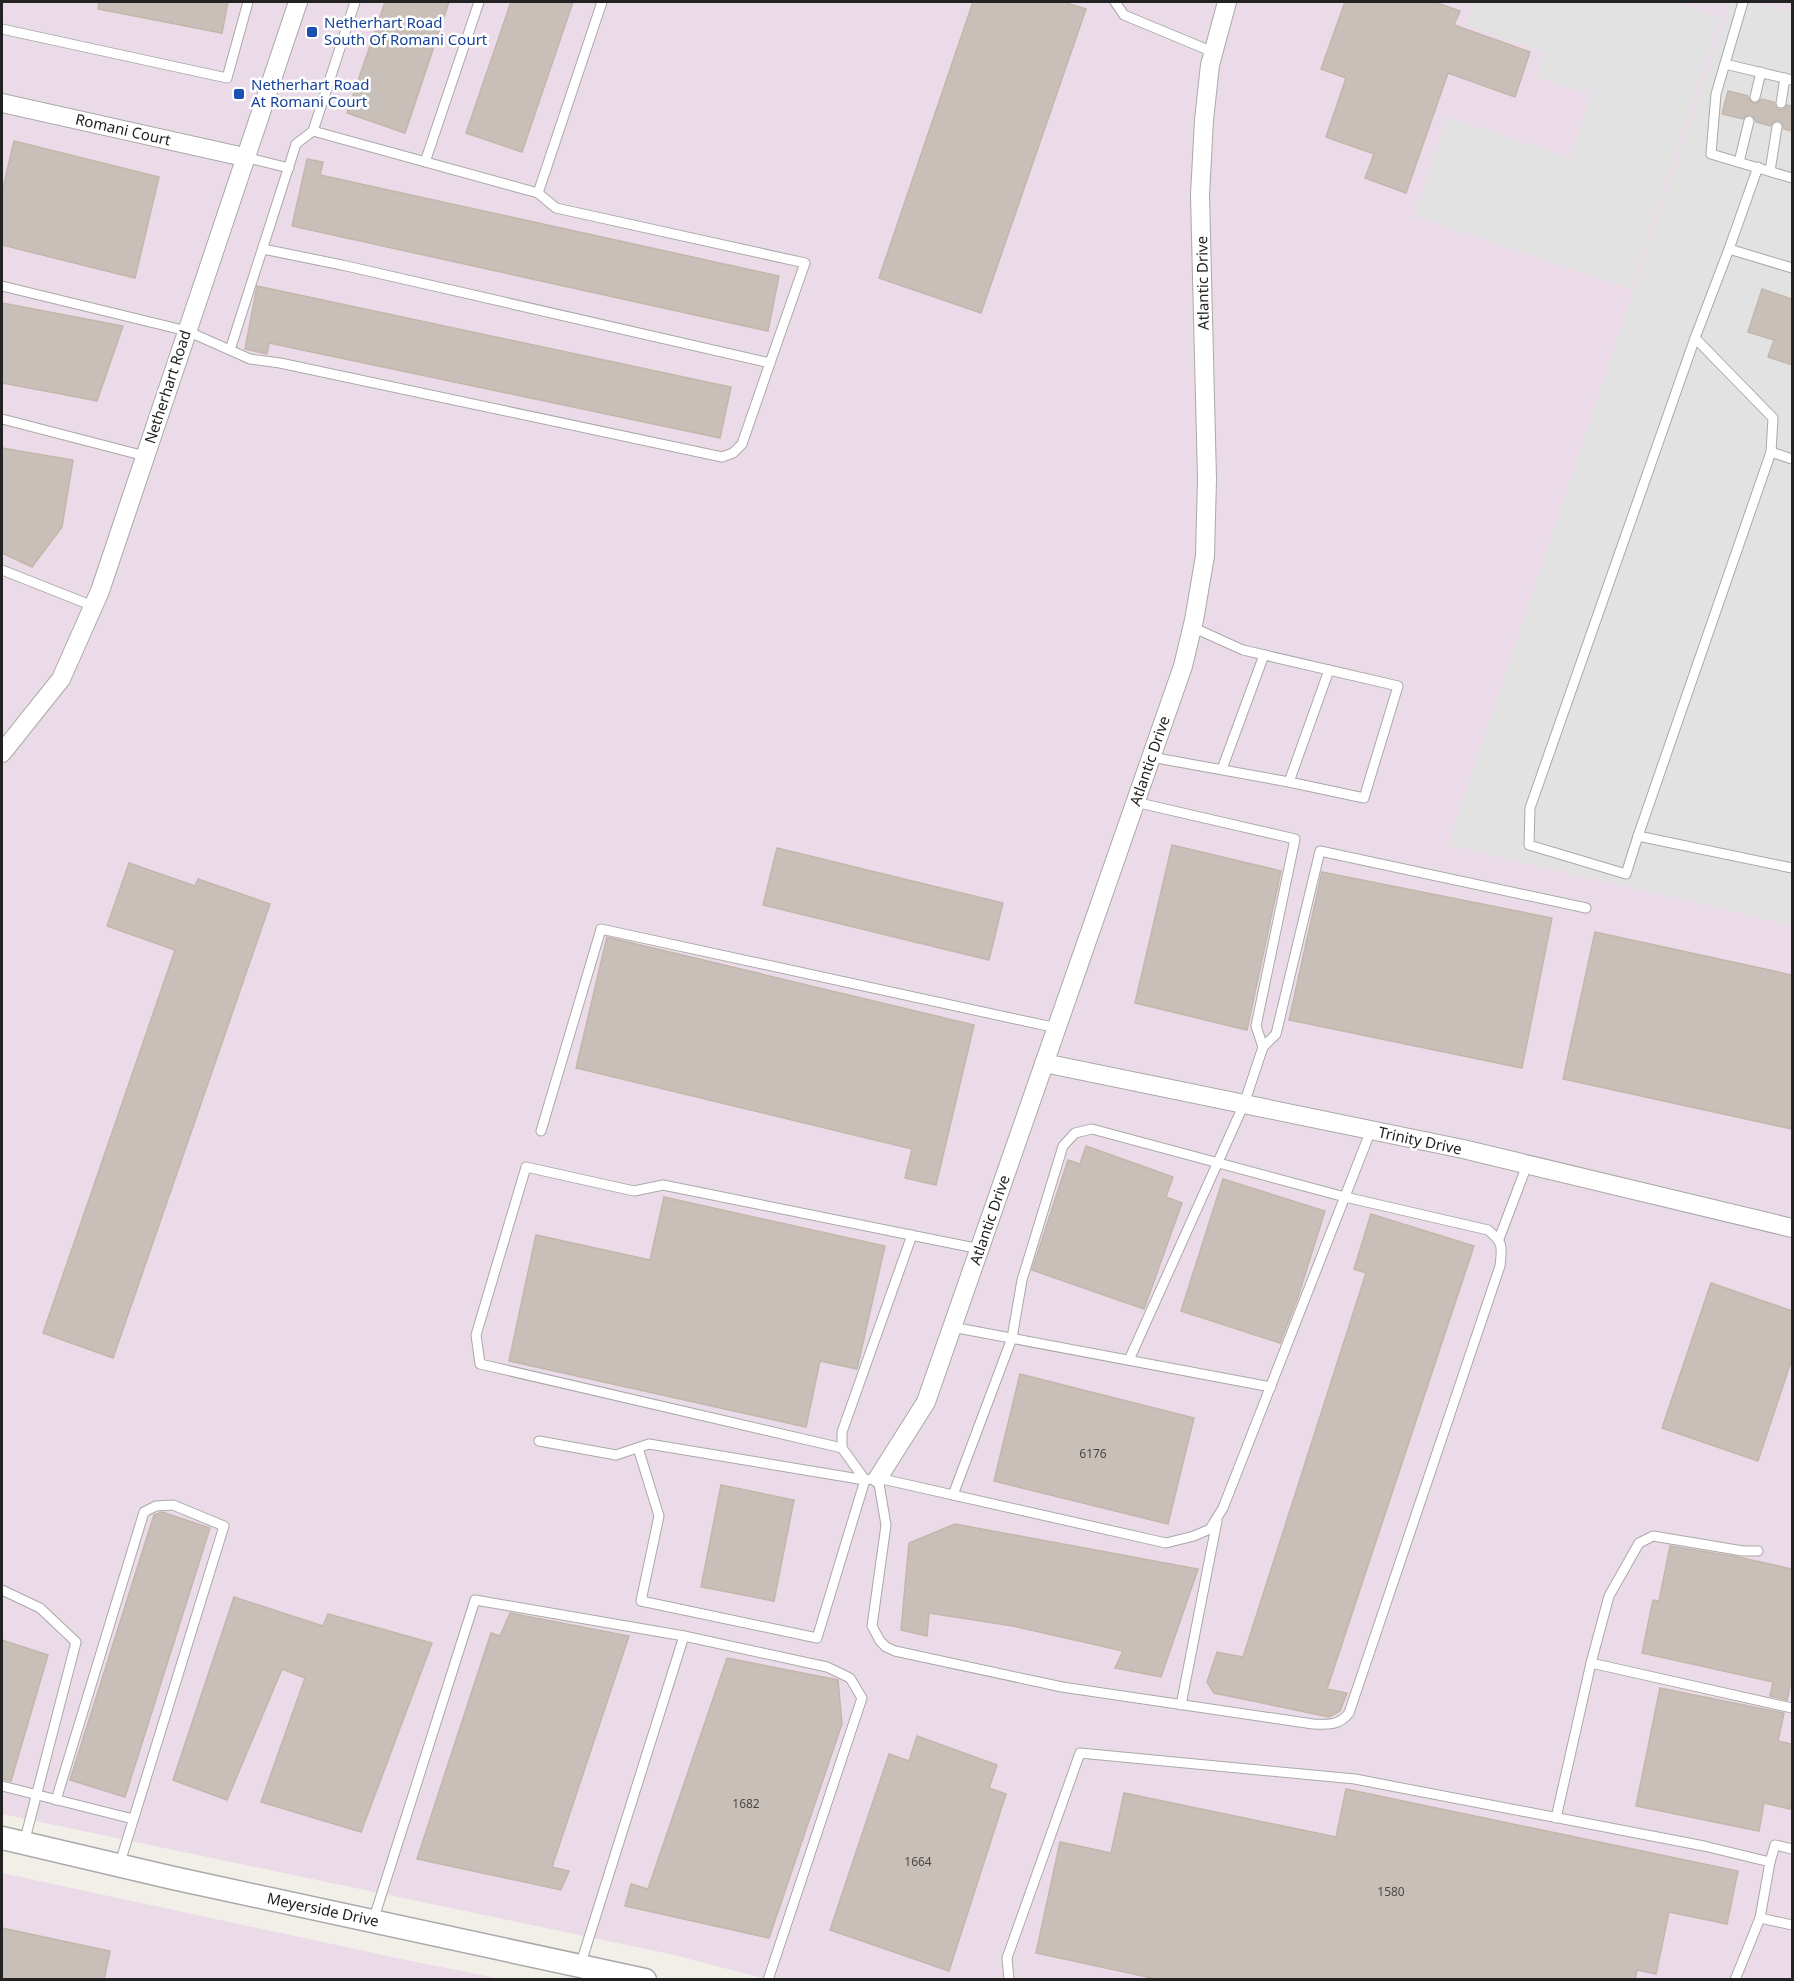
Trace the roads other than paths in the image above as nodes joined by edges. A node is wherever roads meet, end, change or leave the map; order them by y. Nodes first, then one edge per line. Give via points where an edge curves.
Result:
1 (248, 2) edge
2 (298, 2) edge
3 (355, 2) edge
4 (480, 2) edge
5 (602, 2) edge
6 (1115, 2) edge
7 (1227, 2) edge
8 (1743, 2) edge
9 (2, 28) edge
10 (1213, 52) junction
11 (1725, 63) junction
12 (1761, 72) junction
13 (1789, 79) edge
14 (1755, 97) dead end
15 (2, 103) edge
16 (1782, 103) dead end
17 (1749, 121) dead end
18 (1778, 128) dead end
19 (313, 131) junction
20 (244, 157) junction
21 (425, 162) junction
22 (1739, 162) junction
23 (1758, 167) junction
24 (289, 168) junction
25 (1770, 171) junction
26 (1792, 177) edge
27 (538, 193) junction
28 (263, 249) junction
29 (1729, 249) junction
30 (1792, 268) edge
31 (2, 286) edge
32 (187, 331) junction
33 (1695, 338) junction
34 (230, 350) junction
35 (770, 363) junction
36 (2, 419) edge
37 (1771, 452) junction
38 (145, 456) junction
39 (1792, 459) edge
40 (2, 570) edge
41 (93, 606) junction
42 (1192, 627) junction
43 (1264, 656) junction
44 (1329, 670) junction
45 (2, 753) edge
46 (1151, 756) junction
47 (1222, 770) junction
48 (1289, 782) junction
49 (1136, 802) junction
50 (1638, 836) junction
51 (1792, 868) edge
52 (1586, 908) dead end
53 (1057, 1028) junction
54 (1263, 1047) junction
55 (1044, 1064) junction
56 (1244, 1104) junction
57 (1371, 1130) junction
58 (542, 1131) dead end
59 (1217, 1163) junction
60 (1527, 1165) junction
61 (1345, 1197) junction
62 (1792, 1228) edge
63 (912, 1235) junction
64 (1499, 1239) junction
65 (980, 1249) junction
66 (952, 1327) junction
67 (1012, 1338) junction
68 (1129, 1360) junction
69 (1270, 1387) junction
70 (539, 1441) dead end
71 (638, 1448) junction
72 (842, 1448) junction
73 (871, 1479) junction
74 (953, 1495) junction
75 (1218, 1517) junction
76 (1758, 1551) dead end
77 (2, 1590) edge
78 (684, 1636) junction
79 (1591, 1663) junction
80 (1181, 1705) junction
81 (1792, 1708) edge
82 (2, 1786) edge
83 (36, 1795) junction
84 (56, 1800) junction
85 (1556, 1818) junction
86 (133, 1819) junction
87 (2, 1838) edge
88 (24, 1843) junction
89 (1792, 1849) edge
90 (1770, 1862) junction
91 (119, 1866) junction
92 (1760, 1918) junction
93 (373, 1921) junction
94 (1792, 1925) edge
95 (580, 1966) junction
96 (645, 1980) edge
97 (768, 1980) edge
98 (1009, 1980) edge
99 (1735, 1980) edge

1 - 9 lane via 227,78
2 - 20 street, Netherhart Road
3 - 19 lane
4 - 21 lane
5 - 27 lane
6 - 10 lane via 1124,15
7 - 10 street, Atlantic Drive
8 - 11 lane
10 - 42 street, Atlantic Drive via 1200,195 1207,467 1205,556
11 - 12 lane
11 - 22 lane via 1716,94 1711,154
12 - 13 lane
12 - 14 lane
13 - 16 lane
15 - 20 street, Romani Court
17 - 22 lane
18 - 25 lane
19 - 21 lane
19 - 24 lane via 296,144
20 - 24 lane
20 - 32 street, Netherhart Road
21 - 27 lane
22 - 23 lane
23 - 25 lane
23 - 29 lane
24 - 28 lane
25 - 26 lane
27 - 35 lane via 556,208 805,263
28 - 34 lane
28 - 35 lane
29 - 30 lane
29 - 33 lane
31 - 32 lane
32 - 34 lane
32 - 38 street, Netherhart Road
33 - 37 lane via 1773,418
33 - 50 lane via 1530,808 1529,845 1626,874
34 - 35 lane via 250,359 722,457 742,444
36 - 38 lane
37 - 39 lane
37 - 50 lane
38 - 41 street, Netherhart Road
40 - 41 lane
41 - 45 street, Netherhart Road via 61,680
42 - 43 lane
42 - 46 street, Atlantic Drive via 1183,666
43 - 44 lane
43 - 47 lane
44 - 48 lane
44 - 48 lane via 1398,686 1364,798
46 - 47 lane
46 - 49 street, Atlantic Drive
47 - 48 lane
49 - 53 street, Atlantic Drive
49 - 54 lane via 1294,839 1256,1026
50 - 51 lane
52 - 54 lane via 1320,851 1276,1034
53 - 55 street, Atlantic Drive
53 - 58 lane via 601,929
54 - 56 lane
55 - 56 street, Trinity Drive
55 - 65 street, Atlantic Drive
56 - 57 street, Trinity Drive
56 - 59 lane
57 - 60 street, Trinity Drive
57 - 61 lane
59 - 61 lane
59 - 67 lane via 1092,1129 1075,1133 1059,1157 1022,1280
59 - 68 lane
60 - 62 street, Trinity Drive
60 - 64 lane
61 - 64 lane via 1488,1230
61 - 69 lane
63 - 65 lane
63 - 72 lane via 842,1432
63 - 72 lane via 663,1185 634,1191 526,1167 476,1335 480,1364
64 - 80 lane via 1500,1266 1349,1713 1343,1721 1330,1725
65 - 66 street, Atlantic Drive
66 - 67 lane
66 - 73 street, Atlantic Drive via 926,1402
67 - 68 lane
67 - 74 lane
68 - 69 lane
69 - 75 lane
70 - 71 lane via 616,1455
71 - 73 lane via 650,1444
71 - 73 lane via 659,1516 641,1601 817,1638
72 - 73 lane
73 - 74 lane
73 - 80 lane via 886,1525 872,1626 886,1647 1062,1687
74 - 75 lane via 1166,1543 1210,1529
75 - 80 lane
76 - 79 lane via 1653,1536 1639,1543 1609,1596
77 - 83 lane via 40,1608 76,1642
78 - 93 lane via 475,1600
78 - 95 lane
78 - 97 lane via 827,1667 850,1678 862,1698
79 - 81 lane
79 - 85 lane
82 - 83 lane
83 - 84 lane
83 - 88 lane
84 - 86 lane
84 - 86 lane via 144,1512 156,1506 173,1505 224,1527
85 - 90 lane
85 - 98 lane via 1355,1779 1080,1753 1006,1958
86 - 91 lane
87 - 88 street, Meyerside Drive
88 - 91 street, Meyerside Drive
89 - 90 lane via 1775,1845
90 - 92 lane
91 - 93 street, Meyerside Drive
92 - 94 lane
92 - 99 lane
93 - 95 street, Meyerside Drive
95 - 96 street, Meyerside Drive

